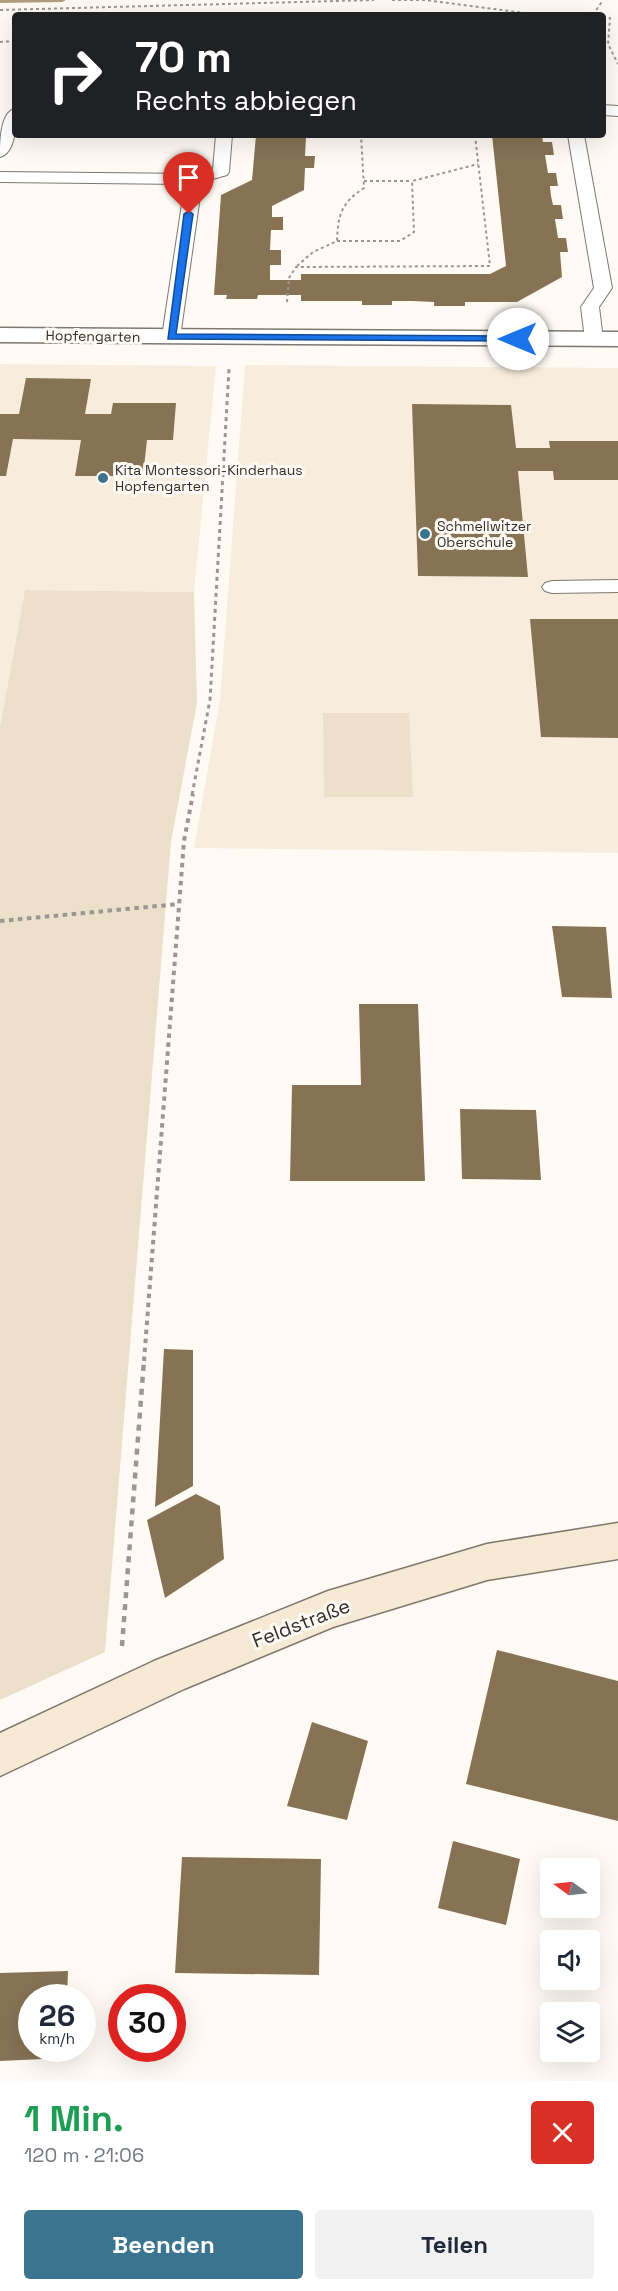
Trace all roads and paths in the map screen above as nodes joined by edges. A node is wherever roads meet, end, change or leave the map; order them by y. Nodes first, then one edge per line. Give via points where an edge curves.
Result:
1 (374, 0) edge
2 (392, 0) edge
3 (0, 10) edge
4 (517, 12) edge
5 (606, 17) edge
6 (618, 64) edge
7 (10, 114) edge
8 (224, 138) edge
9 (361, 138) edge
10 (475, 138) edge
11 (577, 138) edge
12 (0, 152) edge
13 (478, 164) junction
14 (0, 177) edge
15 (194, 179) junction
16 (363, 181) junction
17 (412, 181) junction
18 (337, 241) junction
19 (296, 267) junction
20 (286, 312) dead end
21 (0, 335) edge
22 (171, 337) junction
23 (594, 339) junction
24 (618, 339) edge
25 (230, 360) dead end
26 (618, 586) edge
27 (552, 587) dead end
28 (179, 904) junction
29 (0, 921) edge
30 (618, 1540) edge
31 (117, 1701) junction
32 (0, 1755) edge

1 - 3 path
2 - 4 path via 425,0
5 - 6 path via 610,18 609,44
7 - 12 lane
8 - 15 lane via 221,172
9 - 16 path
10 - 13 path
11 - 23 lane via 603,288 590,307
13 - 17 path
13 - 19 path via 490,266
14 - 15 lane
15 - 22 lane
16 - 17 path
16 - 18 path via 364,188 339,208
17 - 18 path via 414,232 400,241
18 - 19 path via 313,252
19 - 20 path via 289,279
21 - 22 street, Hopfengarten
22 - 23 street, Hopfengarten
23 - 24 street, Hopfengarten
25 - 28 path via 210,700 184,841
26 - 27 lane
28 - 29 path
28 - 31 path
30 - 31 street, Feldstraße via 487,1562 328,1610
31 - 32 street, Feldstraße

